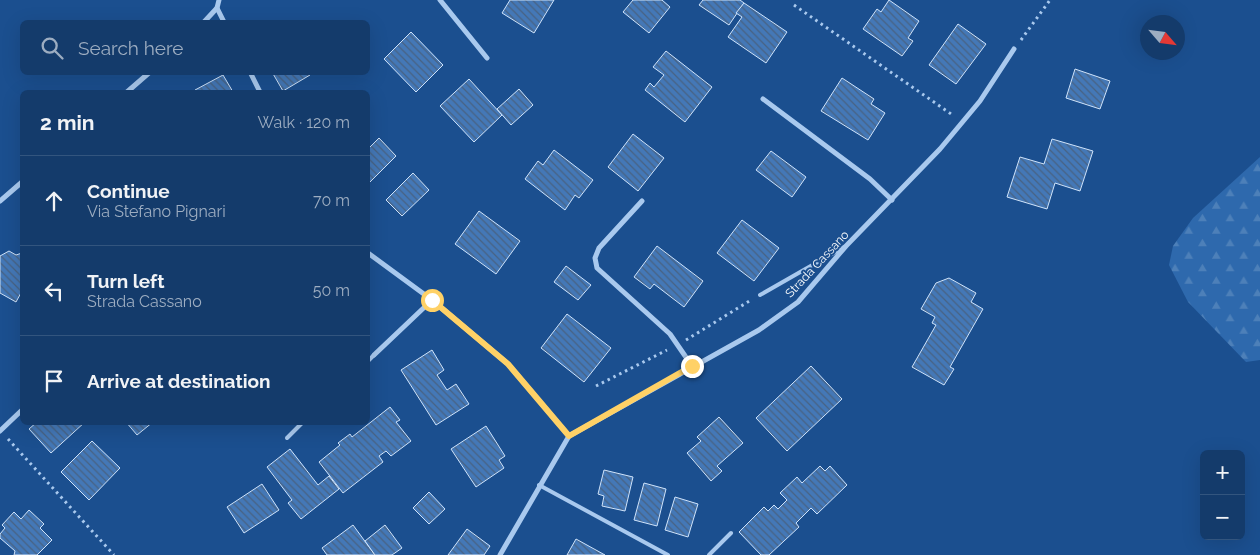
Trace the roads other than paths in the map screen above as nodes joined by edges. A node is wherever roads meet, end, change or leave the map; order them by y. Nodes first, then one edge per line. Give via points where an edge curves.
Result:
1 (219, 0) edge
2 (440, 0) edge
3 (217, 8) junction
4 (206, 20) edge
5 (223, 20) edge
6 (1014, 49) road end
7 (486, 58) dead end
8 (147, 75) edge
9 (252, 75) edge
10 (129, 90) edge
11 (259, 90) edge
12 (763, 99) dead end
13 (20, 184) edge
14 (892, 200) junction
15 (642, 201) dead end
16 (0, 202) edge
17 (846, 246) junction
18 (370, 254) edge
19 (760, 295) dead end
20 (432, 300) junction
21 (374, 355) joint
22 (370, 359) edge
23 (692, 366) junction
24 (20, 412) edge
25 (300, 425) edge
26 (0, 431) edge
27 (569, 436) junction
28 (287, 438) dead end
29 (539, 485) junction
30 (731, 533) dead end
31 (500, 555) edge
32 (668, 555) edge
33 (709, 555) edge

1 - 3 street
2 - 7 street
3 - 4 street
3 - 5 street
6 - 14 street, Strada Cassano via 980,101
8 - 10 street
9 - 11 street
12 - 14 street via 870,179
13 - 16 street
14 - 17 street, Strada Cassano
15 - 23 street via 599,248 595,258 597,268 670,334
17 - 19 lane
17 - 23 street, Strada Cassano via 798,302 759,330
18 - 20 street
20 - 21 street
20 - 27 street via 508,364
21 - 22 lane
23 - 27 street, Strada Cassano
24 - 26 street
25 - 28 lane
27 - 29 street, Strada Cassano
29 - 31 street, Strada Cassano
29 - 32 lane
30 - 33 lane

